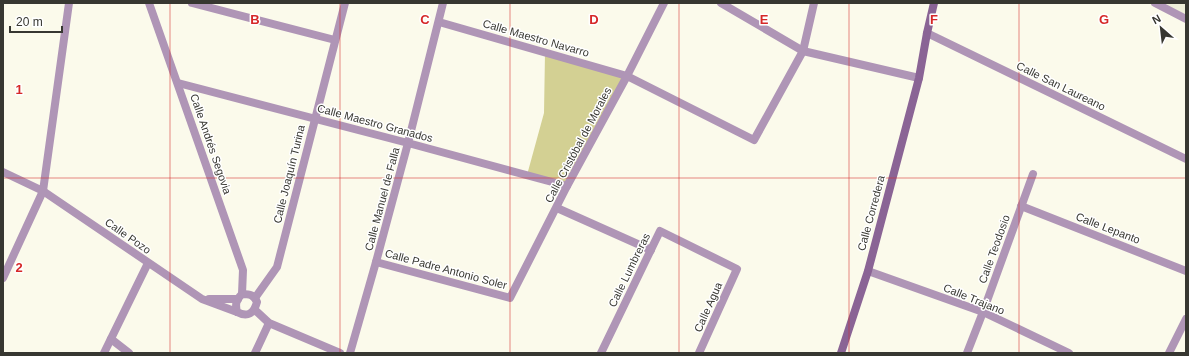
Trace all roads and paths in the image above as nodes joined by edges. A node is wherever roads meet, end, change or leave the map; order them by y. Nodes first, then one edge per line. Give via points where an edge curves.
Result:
1 (69, 3) edge
2 (149, 3) edge
3 (192, 3) edge
4 (345, 3) edge
5 (444, 3) edge
6 (664, 3) edge
7 (721, 3) edge
8 (814, 3) edge
9 (934, 3) edge
10 (1155, 3) edge
11 (1186, 19) edge
12 (439, 22) junction
13 (926, 33) junction
14 (335, 40) junction
15 (803, 51) junction
16 (627, 76) junction
17 (919, 78) junction
18 (178, 83) junction
19 (315, 119) junction
20 (408, 143) junction
21 (1186, 159) edge
22 (3, 172) edge
23 (1033, 174) dead end
24 (567, 186) junction
25 (43, 191) junction
26 (1021, 206) junction
27 (556, 208) junction
28 (651, 250) junction
29 (376, 262) junction
30 (148, 263) junction
31 (737, 269) joint
32 (868, 271) junction
33 (1186, 271) edge
34 (3, 278) edge
35 (240, 296) junction
36 (255, 298) junction
37 (510, 298) joint
38 (202, 299) junction
39 (255, 310) junction
40 (237, 312) junction
41 (983, 312) junction
42 (1186, 319) edge
43 (268, 323) junction
44 (1182, 336) edge
45 (111, 340) junction
46 (104, 353) edge
47 (129, 353) edge
48 (255, 353) edge
49 (340, 353) edge
50 (350, 353) edge
51 (600, 353) edge
52 (699, 353) edge
53 (841, 353) edge
54 (967, 353) edge
55 (1069, 353) edge
56 (1169, 353) edge

1 - 25 street
2 - 18 street, Calle Andrés Segovia
3 - 14 street
4 - 14 street, Calle Joaquín Turina
5 - 12 street, Calle Manuel de Falla
6 - 16 street, Calle Cristóbal de Morales
7 - 15 street
8 - 15 street
9 - 13 street, Calle Corredera
10 - 11 street
12 - 16 street, Calle Maestro Navarro
12 - 20 street, Calle Manuel de Falla
13 - 17 street, Calle Corredera
13 - 21 street, Calle San Laureano
14 - 19 street, Calle Joaquín Turina
15 - 16 street, Calle Maestro Navarro via 754,140
15 - 17 street
16 - 24 street, Calle Cristóbal de Morales
17 - 32 street, Calle Corredera
18 - 19 street, Calle Maestro Granados
18 - 35 street, Calle Andrés Segovia via 243,270
19 - 20 street, Calle Maestro Granados
19 - 36 street, Calle Joaquín Turina via 276,267
20 - 24 street, Calle Maestro Granados
20 - 29 street, Calle Manuel de Falla
22 - 25 street, Calle Pozo
23 - 26 street, Calle Teodosio
24 - 27 street, Calle Cristóbal de Morales
25 - 30 street, Calle Pozo
25 - 34 street
26 - 33 street, Calle Lepanto
26 - 41 street, Calle Teodosio
27 - 28 street
27 - 37 street, Calle Cristóbal de Morales
28 - 31 street, Calle Lumbreras via 660,231
28 - 51 street, Calle Lumbreras
29 - 37 street, Calle Padre Antonio Soler
29 - 50 street, Calle Manuel de Falla
30 - 38 street, Calle Pozo
30 - 45 street
31 - 52 street, Calle Agua
32 - 41 street, Calle Trajano
32 - 53 street, Calle Corredera
35 - 36 street via 250,294
35 - 38 street
35 - 40 street via 235,306
36 - 39 street
38 - 40 street, Calle Pozo
39 - 40 street via 248,315
39 - 43 street
41 - 54 street, Calle Teodosio
41 - 55 street, Calle Trajano
42 - 44 street
43 - 48 street
43 - 49 street
44 - 56 street
45 - 46 street
45 - 47 street

